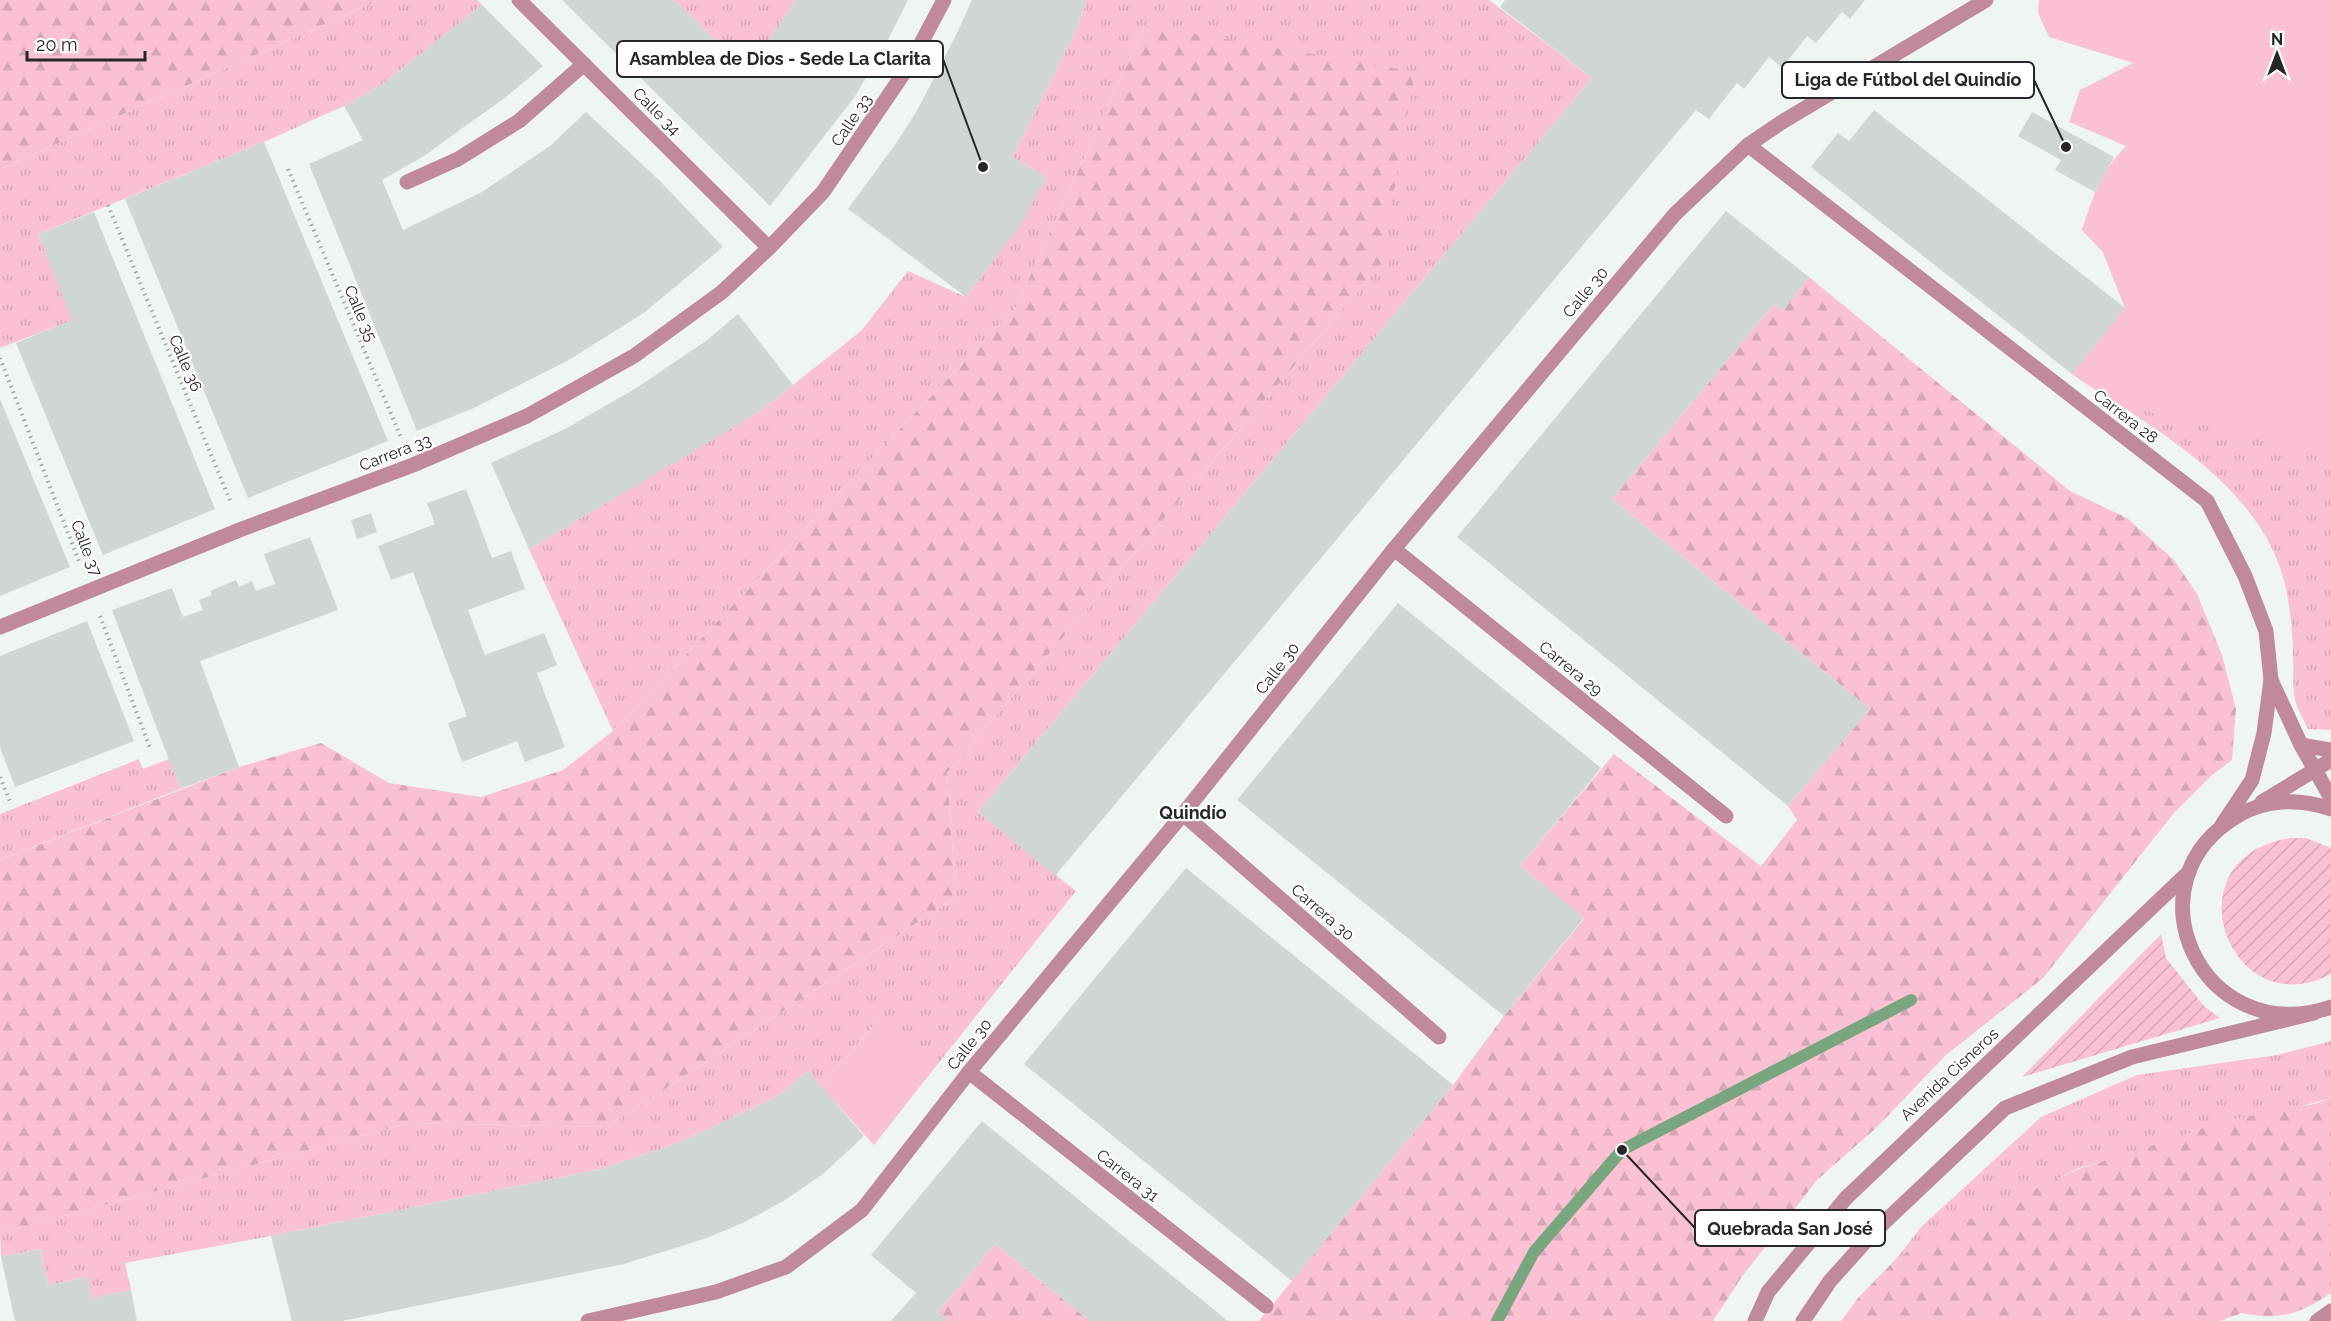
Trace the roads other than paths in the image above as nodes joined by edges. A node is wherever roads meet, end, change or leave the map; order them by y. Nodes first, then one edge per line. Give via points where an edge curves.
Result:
1 (519, 0) edge
2 (944, 0) edge
3 (1986, 0) edge
4 (584, 64) junction
5 (1748, 145) junction
6 (407, 182) dead end
7 (769, 248) junction
8 (1394, 549) junction
9 (0, 627) edge
10 (2271, 680) junction
11 (2301, 745) junction
12 (2331, 750) edge
13 (2331, 760) edge
14 (2315, 770) junction
15 (2331, 798) edge
16 (2251, 808) junction
17 (2331, 810) edge
18 (1183, 814) junction
19 (1726, 816) dead end
20 (2222, 825) junction
21 (2189, 872) junction
22 (2331, 1007) edge
23 (2314, 1013) junction
24 (1439, 1037) dead end
25 (969, 1071) junction
26 (1266, 1306) dead end
27 (2331, 1311) edge
28 (588, 1321) edge
29 (1755, 1321) edge
30 (1803, 1321) edge
31 (2317, 1321) edge

1 - 4 street, Calle 34
2 - 7 street, Calle 33 via 910,64 823,192
3 - 5 street, Calle 30
4 - 6 street via 519,121 458,159
4 - 7 street, Calle 34
5 - 8 street, Calle 30 via 1675,214
5 - 10 street, Carrera 28 via 2206,501 2245,576 2266,631
7 - 9 street, Carrera 33 via 722,292 634,356 527,416 413,465
8 - 18 street, Calle 30
8 - 19 street, Carrera 29
10 - 11 street
10 - 20 street, Carrera 28 via 2264,733 2252,780
11 - 12 street
11 - 14 street
13 - 14 street
14 - 15 street
14 - 16 street
16 - 17 street via 2297,801
16 - 20 street
18 - 24 street, Carrera 30
18 - 25 street, Calle 30
20 - 21 street via 2197,855
21 - 23 street via 2182,900 2184,929 2193,956 2209,980 2256,1011 2285,1016
21 - 29 street, Avenida Cisneros via 1845,1198 1768,1292
22 - 23 street
23 - 30 street via 2132,1057 2005,1108 1875,1231 1830,1281
25 - 26 street, Carrera 31
25 - 28 street, Calle 30 via 862,1210 786,1268 716,1292
27 - 31 street

